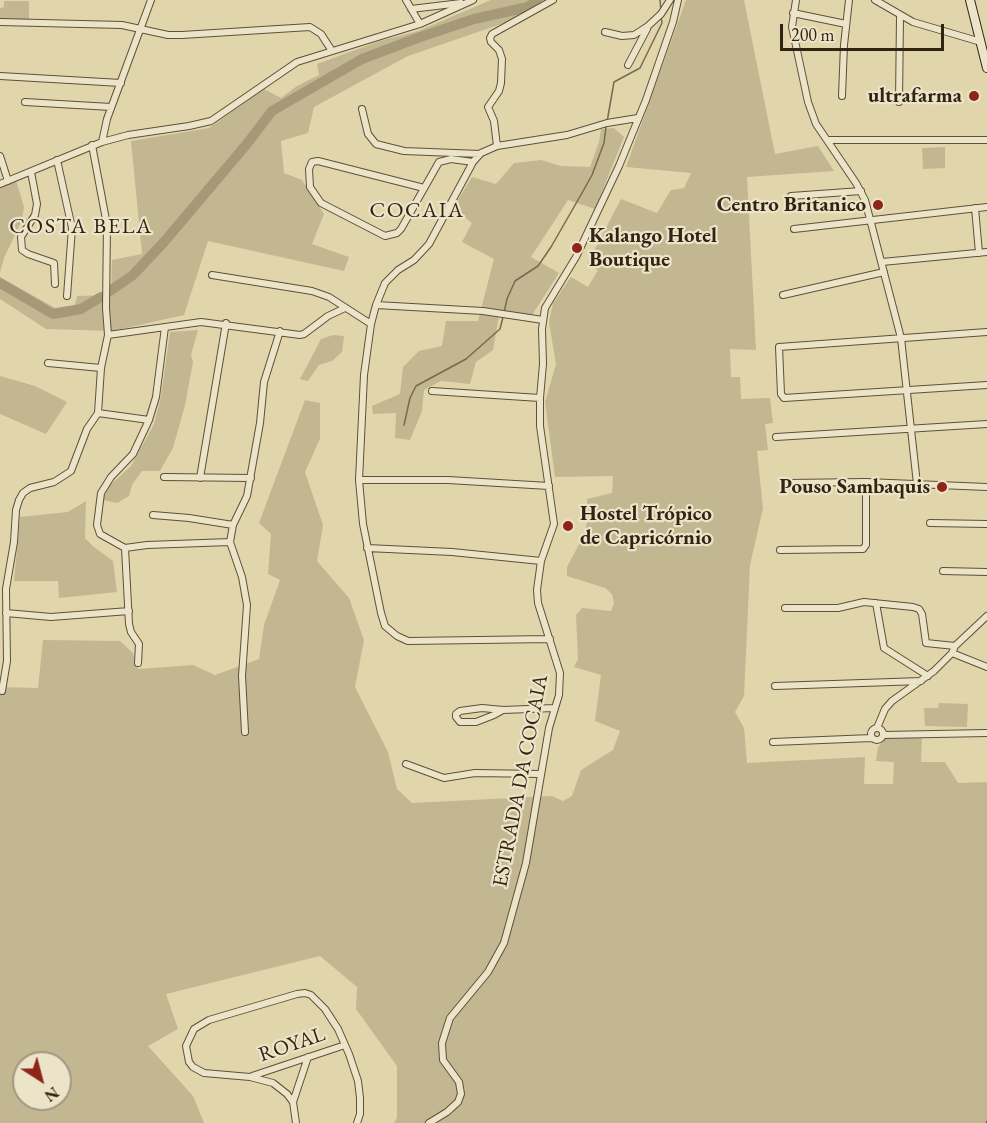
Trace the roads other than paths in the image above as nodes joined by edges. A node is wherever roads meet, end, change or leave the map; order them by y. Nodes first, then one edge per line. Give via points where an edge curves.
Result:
1 (151, 0) edge
2 (406, 0) edge
3 (553, 0) edge
4 (670, 0) edge
5 (678, 0) edge
6 (796, 0) edge
7 (849, 0) edge
8 (875, 0) edge
9 (970, 0) edge
10 (470, 1) edge
11 (411, 9) junction
12 (793, 13) junction
13 (900, 16) junction
14 (0, 22) edge
15 (420, 24) junction
16 (846, 24) junction
17 (648, 26) junction
18 (142, 28) junction
19 (605, 32) dead end
20 (982, 42) junction
21 (332, 51) junction
22 (628, 65) dead end
23 (987, 68) edge
24 (0, 76) edge
25 (121, 83) junction
26 (842, 96) dead end
27 (25, 102) dead end
28 (898, 102) dead end
29 (111, 107) junction
30 (362, 109) dead end
31 (638, 118) junction
32 (987, 140) edge
33 (102, 141) junction
34 (827, 141) junction
35 (92, 145) junction
36 (497, 146) junction
37 (480, 154) junction
38 (0, 156) edge
39 (57, 160) junction
40 (473, 162) junction
41 (31, 172) junction
42 (8, 181) junction
43 (0, 184) edge
44 (424, 188) junction
45 (861, 191) junction
46 (791, 196) dead end
47 (987, 207) edge
48 (975, 208) junction
49 (871, 220) junction
50 (794, 229) dead end
51 (987, 252) edge
52 (979, 253) junction
53 (882, 262) junction
54 (884, 272) junction
55 (212, 275) dead end
56 (55, 284) dead end
57 (783, 294) dead end
58 (67, 296) dead end
59 (376, 304) junction
60 (345, 308) junction
61 (543, 320) junction
62 (226, 323) junction
63 (371, 324) junction
64 (165, 327) junction
65 (280, 331) junction
66 (987, 332) edge
67 (108, 335) junction
68 (901, 338) junction
69 (48, 363) dead end
70 (101, 368) junction
71 (987, 385) edge
72 (907, 390) junction
73 (432, 391) dead end
74 (540, 398) junction
75 (98, 413) junction
76 (149, 420) junction
77 (987, 424) edge
78 (911, 428) junction
79 (776, 437) dead end
80 (164, 477) dead end
81 (200, 478) junction
82 (251, 478) junction
83 (359, 480) junction
84 (866, 482) junction
85 (788, 483) dead end
86 (917, 484) junction
87 (549, 486) junction
88 (987, 487) edge
89 (153, 515) dead end
90 (930, 523) dead end
91 (987, 524) edge
92 (233, 525) junction
93 (230, 543) junction
94 (125, 548) junction
95 (368, 548) junction
96 (780, 550) dead end
97 (541, 561) junction
98 (943, 570) dead end
99 (987, 572) edge
100 (876, 603) junction
101 (785, 608) dead end
102 (129, 611) junction
103 (6, 614) junction
104 (987, 616) edge
105 (549, 639) junction
106 (953, 650) junction
107 (138, 663) dead end
108 (987, 667) edge
109 (928, 676) junction
110 (921, 681) junction
111 (775, 686) dead end
112 (3, 691) dead end
113 (554, 708) junction
114 (503, 710) junction
115 (877, 728) junction
116 (245, 732) dead end
117 (987, 733) edge
118 (883, 735) junction
119 (872, 738) junction
120 (772, 742) dead end
121 (406, 764) dead end
122 (541, 774) junction
123 (345, 1045) junction
124 (308, 1058) junction
125 (250, 1077) junction
126 (293, 1102) junction
127 (434, 1122) edge
128 (296, 1123) edge
129 (357, 1123) edge

1 - 18 street
2 - 11 street
3 - 36 street via 490,38 502,59 499,91 488,107
4 - 17 street
5 - 31 street, ESTRADA DA COCAIA
6 - 12 street
7 - 16 street
8 - 13 street
9 - 20 main road
10 - 11 street
10 - 15 street
11 - 15 street
12 - 16 street
12 - 34 street via 808,102
13 - 20 street via 924,27
13 - 28 street
14 - 18 street
15 - 21 street
16 - 26 street
17 - 19 street via 629,36
17 - 22 street
18 - 21 street via 182,35 310,27 321,34
18 - 25 street
20 - 23 main road
21 - 33 street via 285,69 211,121
24 - 25 street
25 - 29 street
27 - 29 street
29 - 33 street
30 - 37 street via 368,134 376,144 404,151
31 - 36 street
31 - 61 street, ESTRADA DA COCAIA via 576,257 545,308
32 - 34 street
33 - 35 street
34 - 45 street
35 - 39 street
35 - 67 street via 107,225
36 - 37 street
37 - 40 street
38 - 42 street
39 - 41 street
39 - 58 street via 72,228
40 - 44 street via 439,162
40 - 59 street via 429,244 385,283
41 - 42 street
41 - 56 street via 37,204 20,243 28,254 54,263
42 - 43 street
44 - 44 street via 401,229 385,236 321,203 310,187 309,169 312,162 318,161
45 - 46 street
45 - 49 street
47 - 48 street
48 - 49 street
48 - 52 street
49 - 50 street
49 - 53 street
51 - 52 street
52 - 53 street
53 - 54 street
54 - 57 street
54 - 68 street
55 - 60 street via 312,291
59 - 61 street via 483,311
59 - 63 street
60 - 63 street
60 - 65 street via 304,334
61 - 74 street, ESTRADA DA COCAIA
62 - 64 street
62 - 65 street
62 - 81 street
63 - 83 street via 364,375
64 - 67 street
64 - 76 street
65 - 82 street via 264,382
66 - 68 street
67 - 70 street
68 - 72 street
68 - 72 street via 779,347 781,394 790,398
69 - 70 street
70 - 75 street
71 - 72 street
72 - 78 street
73 - 74 street
74 - 87 street, ESTRADA DA COCAIA
75 - 76 street
75 - 103 street via 87,429 71,471 54,482 22,493 16,510
76 - 94 street via 133,454 105,485 99,502 98,530
77 - 78 street
78 - 79 street
78 - 86 street
80 - 81 street
81 - 82 street
82 - 92 street
83 - 87 street
83 - 95 street
84 - 85 street
84 - 86 street
84 - 96 street via 865,548
86 - 88 street
87 - 97 street, ESTRADA DA COCAIA via 554,524
89 - 92 street
90 - 91 street
92 - 93 street
93 - 94 street
93 - 116 street via 247,605 242,676
94 - 102 street
95 - 97 street
95 - 105 street via 383,621 390,631 408,641
97 - 105 street, ESTRADA DA COCAIA via 538,603
98 - 99 street
100 - 101 street
100 - 106 street via 917,608 922,614 926,644
100 - 109 street via 884,648
102 - 103 street via 51,617
102 - 107 street via 130,629 139,644
103 - 112 street
104 - 106 street
105 - 113 street, ESTRADA DA COCAIA via 560,673
106 - 108 street
106 - 109 street
109 - 110 street
110 - 111 street
110 - 115 street via 892,701
113 - 114 street
113 - 122 street, ESTRADA DA COCAIA
114 - 114 street via 465,710 456,717 460,722 476,722
115 - 118 street
115 - 119 street via 871,732
117 - 118 street
118 - 119 street
119 - 120 street
121 - 122 street via 444,778 475,773
122 - 127 street, ESTRADA DA COCAIA via 526,863 504,943 488,972 450,1018 442,1043 443,1060 459,1082 461,1094 453,1107
123 - 124 street, ROYAL
123 - 125 street via 325,1009 305,993 203,1023 189,1035 186,1046 194,1067 204,1073
123 - 129 street via 358,1081
124 - 125 street, ROYAL
124 - 126 street
125 - 126 street via 273,1083
126 - 128 street

